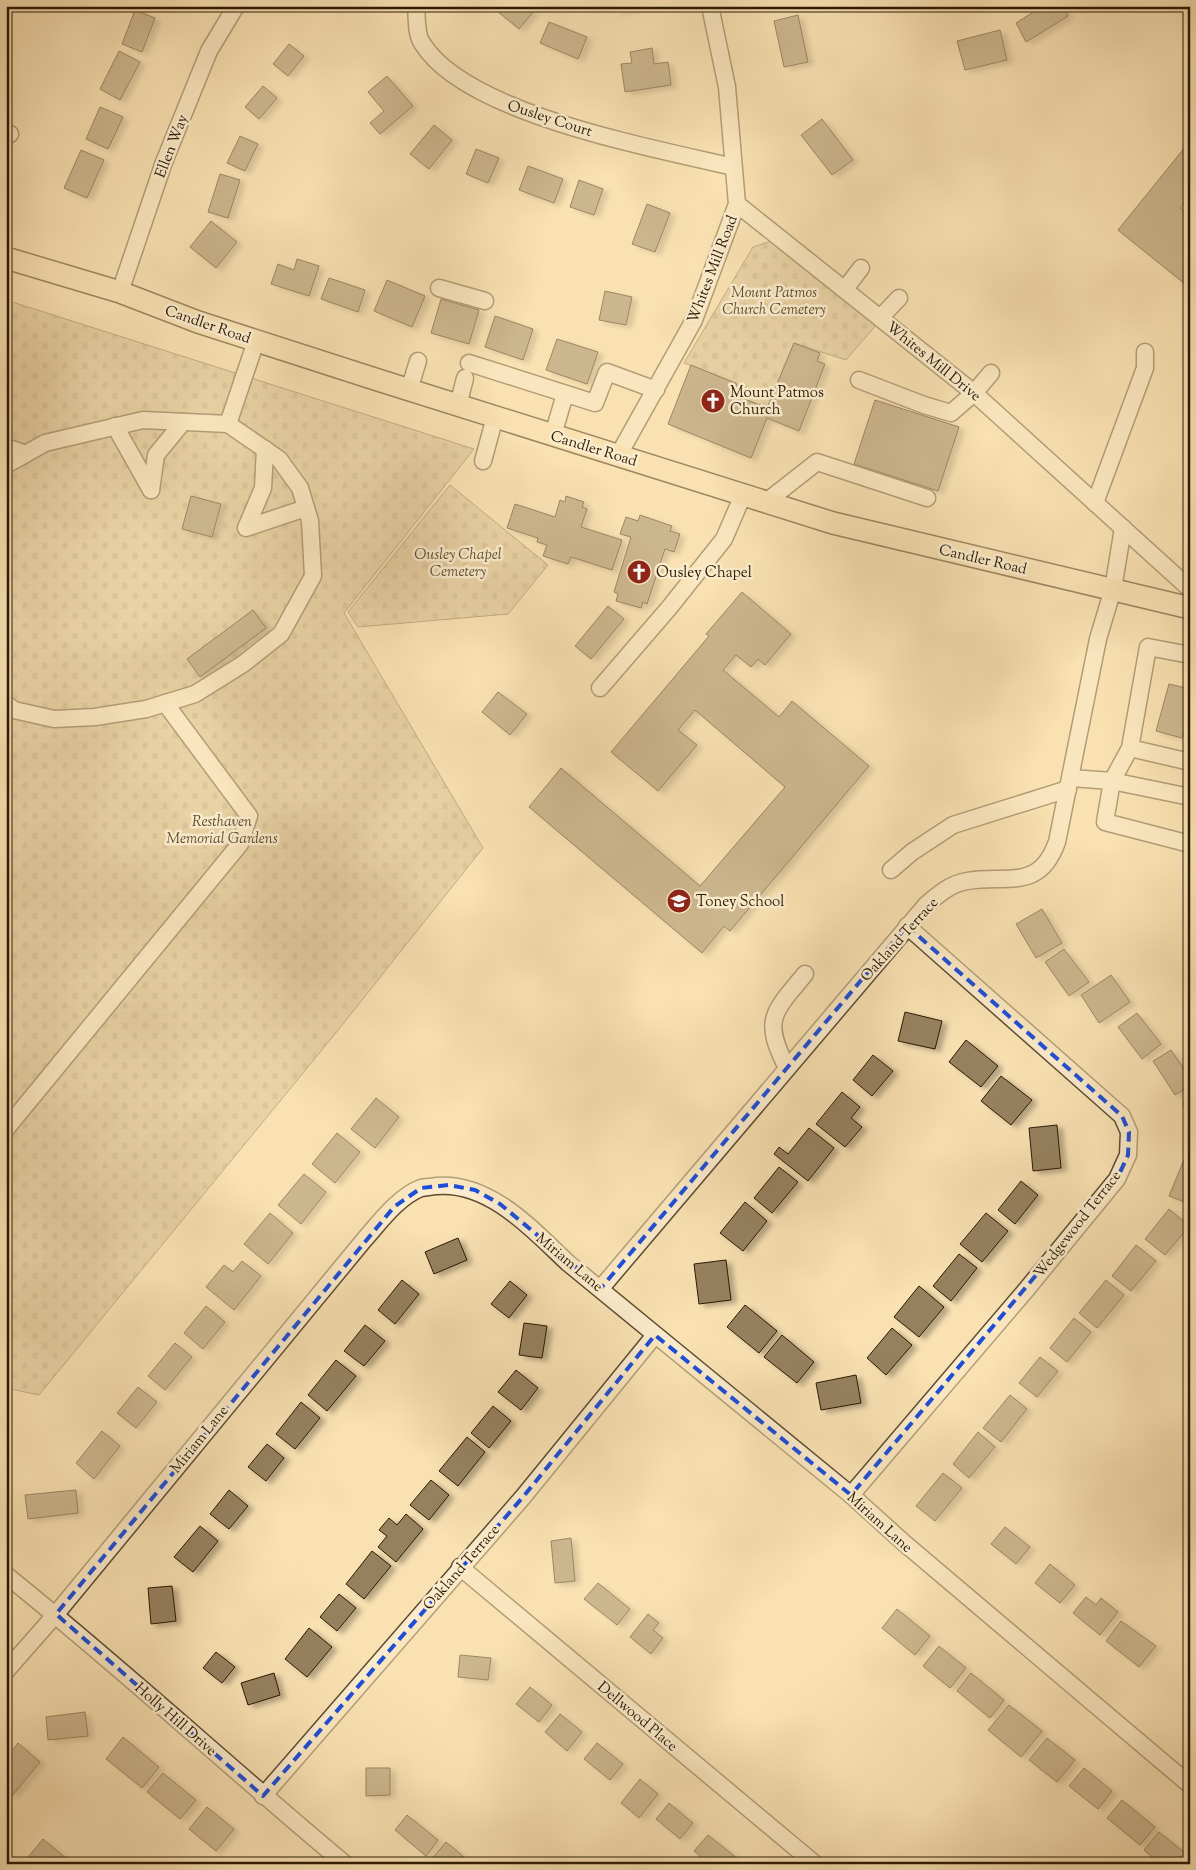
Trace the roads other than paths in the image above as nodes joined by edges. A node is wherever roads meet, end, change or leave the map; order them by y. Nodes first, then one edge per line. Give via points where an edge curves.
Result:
1 (236, 6) edge
2 (416, 6) edge
3 (710, 6) edge
4 (733, 167) junction
5 (736, 204) junction
6 (6, 258) edge
7 (862, 268) dead end
8 (440, 288) dead end
9 (845, 289) junction
10 (120, 292) junction
11 (899, 298) dead end
12 (485, 301) dead end
13 (880, 318) junction
14 (256, 341) junction
15 (1145, 352) dead end
16 (418, 361) dead end
17 (991, 373) dead end
18 (860, 380) dead end
19 (409, 390) junction
20 (656, 390) junction
21 (974, 393) junction
22 (565, 394) junction
23 (458, 406) junction
24 (495, 417) junction
25 (183, 422) junction
26 (228, 424) junction
27 (115, 426) junction
28 (552, 435) junction
29 (6, 447) edge
30 (265, 449) junction
31 (26, 454) junction
32 (618, 456) junction
33 (483, 461) dead end
34 (6, 465) edge
35 (743, 495) junction
36 (927, 498) dead end
37 (766, 502) junction
38 (1094, 503) junction
39 (306, 508) junction
40 (1123, 528) junction
41 (1113, 589) junction
42 (1190, 589) edge
43 (1190, 608) edge
44 (1190, 655) edge
45 (600, 688) dead end
46 (165, 703) junction
47 (6, 704) edge
48 (1130, 748) junction
49 (1189, 757) edge
50 (1112, 781) junction
51 (1070, 784) junction
52 (1190, 797) edge
53 (1190, 844) edge
54 (891, 870) dead end
55 (908, 926) junction
56 (805, 974) dead end
57 (787, 1068) junction
58 (6, 1129) edge
59 (600, 1288) junction
60 (655, 1335) junction
61 (851, 1495) junction
62 (460, 1567) junction
63 (6, 1575) edge
64 (56, 1614) junction
65 (6, 1671) edge
66 (1190, 1786) edge
67 (263, 1796) junction
68 (345, 1864) edge
69 (816, 1864) edge

1 - 10 street, Ellen Way via 209,51 164,162
2 - 4 street, Ousley Court via 420,42 437,62 485,94 518,110 621,140
3 - 4 street, Whites Mill Road via 727,88
4 - 5 street, Whites Mill Road
5 - 9 street, Whites Mill Drive
5 - 20 street, Whites Mill Road via 694,320
6 - 10 main road, Candler Road
7 - 9 street
8 - 12 street
9 - 13 street, Whites Mill Drive
10 - 14 main road, Candler Road
11 - 13 street
13 - 21 street, Whites Mill Drive via 898,343
14 - 19 main road, Candler Road
14 - 26 street
15 - 38 street via 1145,368
16 - 19 street
17 - 21 street
18 - 21 street via 951,413
19 - 23 main road, Candler Road
20 - 22 street via 607,372 595,403
20 - 32 street, Whites Mill Road
21 - 38 street, Whites Mill Drive
22 - 23 street via 467,370
22 - 28 street
23 - 24 main road, Candler Road
24 - 28 main road, Candler Road
24 - 33 street
25 - 26 street
25 - 27 street via 142,420
25 - 27 street via 156,456 151,490
26 - 30 street
27 - 31 street via 45,443
28 - 32 main road, Candler Road
29 - 31 street
30 - 39 street via 279,459 300,488
30 - 39 street via 263,488 246,528
31 - 34 street
32 - 35 main road, Candler Road
35 - 37 main road, Candler Road
35 - 45 street via 724,538
36 - 37 street via 817,462
37 - 41 main road, Candler Road via 834,523
38 - 40 street, Whites Mill Drive
39 - 46 street via 310,521 313,576 281,634 243,664 195,694
40 - 41 street
40 - 42 street, Whites Mill Drive
41 - 43 main road, Candler Road
41 - 51 street, Oakland Terrace via 1098,639
44 - 48 street via 1148,647
46 - 47 street via 96,717 54,719 14,710
46 - 58 street via 249,816 240,844
48 - 49 street
48 - 50 street
50 - 51 street
50 - 52 street
50 - 53 street via 1105,822
51 - 54 street via 953,825
51 - 55 street, Oakland Terrace via 1057,842 1052,856 1040,870 1023,879 966,881 947,887
55 - 57 street, Oakland Terrace
55 - 61 street, Wedgewood Terrace via 1122,1116 1129,1132 1128,1155 1117,1179
56 - 57 street via 780,1004 771,1024
57 - 59 street, Oakland Terrace
59 - 60 street, Miriam Lane
59 - 64 street, Miriam Lane via 500,1204 475,1190 449,1185 421,1188 394,1207 364,1240
60 - 61 street, Miriam Lane
60 - 62 street, Oakland Terrace via 523,1497
61 - 66 street, Miriam Lane
62 - 67 street, Oakland Terrace
62 - 69 street, Dellwood Place
63 - 64 street, Holly Hill Drive
64 - 65 street, Miriam Lane
64 - 67 street, Holly Hill Drive
67 - 68 street, Holly Hill Drive

